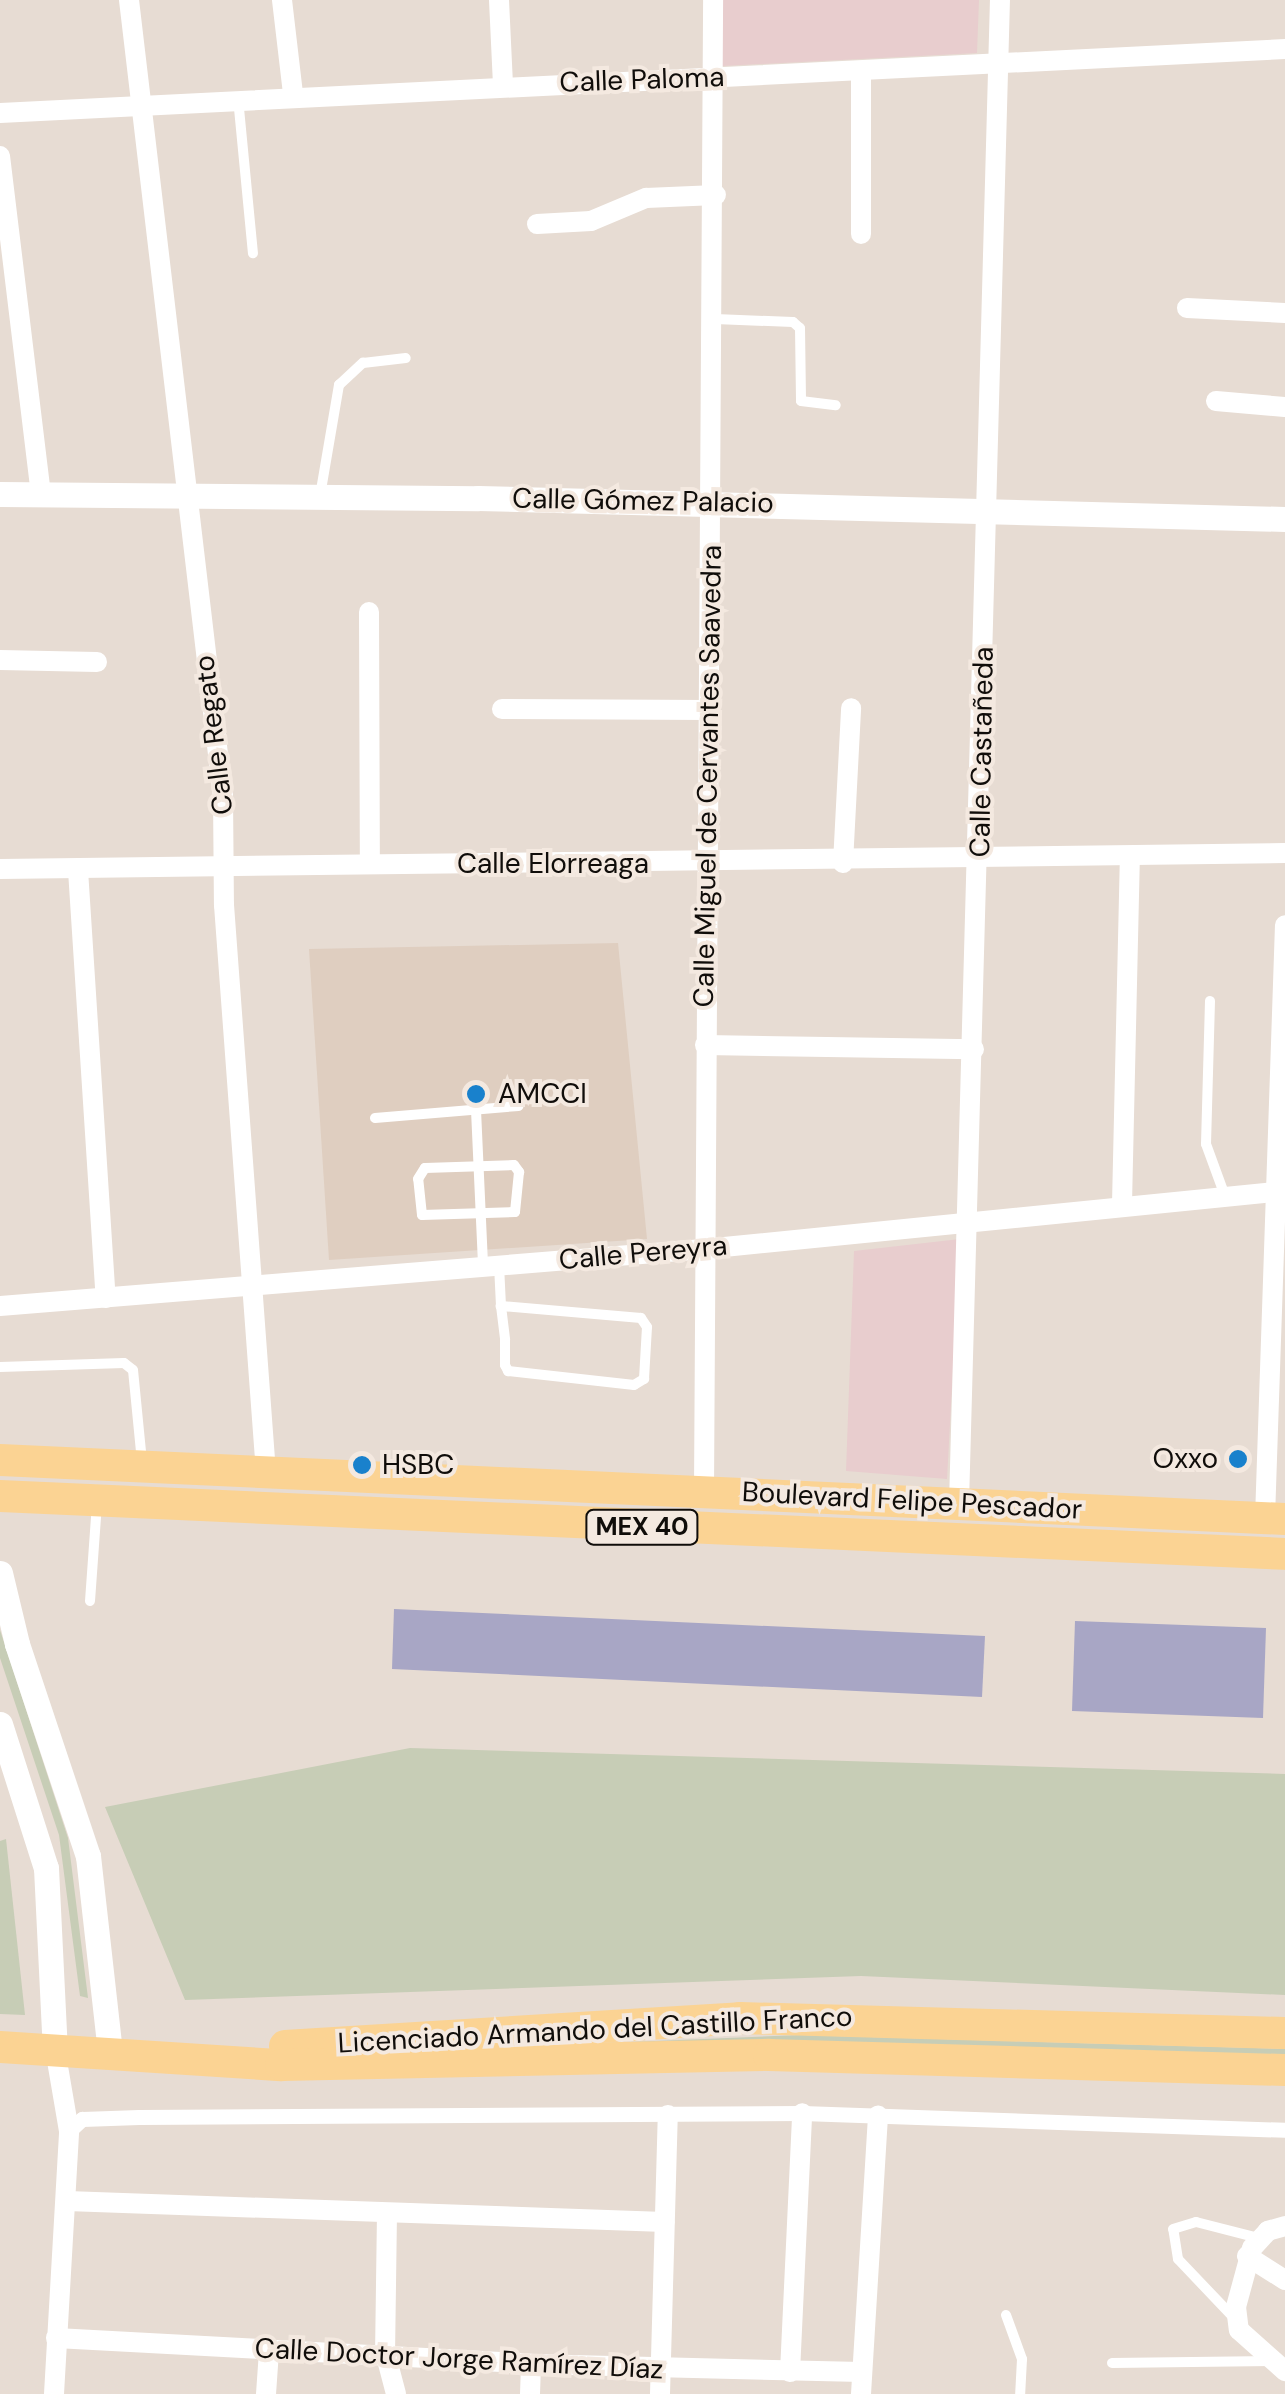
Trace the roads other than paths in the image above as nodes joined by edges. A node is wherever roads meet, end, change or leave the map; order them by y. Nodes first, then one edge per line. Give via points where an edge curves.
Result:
1 (128, 0) edge
2 (282, 0) edge
3 (498, 0) edge
4 (713, 0) edge
5 (1000, 0) edge
6 (1285, 49) edge
7 (999, 65) junction
8 (860, 72) junction
9 (716, 78) junction
10 (503, 84) junction
11 (293, 94) junction
12 (238, 97) junction
13 (140, 103) junction
14 (0, 113) edge
15 (0, 156) edge
16 (716, 196) junction
17 (537, 224) dead end
18 (861, 234) dead end
19 (253, 253) dead end
20 (1187, 308) dead end
21 (1285, 313) edge
22 (715, 319) junction
23 (406, 358) dead end
24 (1216, 401) dead end
25 (836, 405) dead end
26 (1285, 407) edge
27 (0, 494) edge
28 (42, 495) junction
29 (189, 496) junction
30 (320, 497) junction
31 (712, 503) junction
32 (986, 510) junction
33 (1285, 518) edge
34 (369, 612) dead end
35 (0, 660) edge
36 (98, 662) dead end
37 (851, 708) dead end
38 (502, 709) dead end
39 (709, 710) junction
40 (1285, 853) edge
41 (1130, 859) junction
42 (980, 861) junction
43 (843, 863) junction
44 (370, 864) junction
45 (707, 864) junction
46 (224, 867) junction
47 (0, 869) edge
48 (78, 870) junction
49 (1285, 924) edge
50 (1210, 1001) dead end
51 (705, 1045) junction
52 (974, 1049) junction
53 (518, 1106) dead end
54 (476, 1110) junction
55 (375, 1118) dead end
56 (479, 1164) junction
57 (1279, 1192) edge
58 (1225, 1196) junction
59 (1122, 1204) junction
60 (481, 1216) junction
61 (970, 1220) junction
62 (704, 1249) junction
63 (491, 1264) junction
64 (255, 1287) junction
65 (106, 1298) junction
66 (0, 1306) edge
67 (502, 1306) junction
68 (0, 1367) edge
69 (0, 1460) edge
70 (142, 1467) junction
71 (266, 1474) junction
72 (704, 1492) junction
73 (0, 1496) edge
74 (97, 1502) junction
75 (959, 1504) junction
76 (1275, 1518) edge
77 (1242, 1553) junction
78 (1285, 1554) edge
79 (0, 1572) edge
80 (90, 1601) dead end
81 (0, 1724) edge
82 (1285, 2032) edge
83 (0, 2047) edge
84 (56, 2049) junction
85 (110, 2053) junction
86 (207, 2059) junction
87 (1285, 2070) edge
88 (802, 2113) junction
89 (668, 2115) junction
90 (878, 2116) junction
91 (1285, 2130) edge
92 (68, 2132) junction
93 (67, 2201) junction
94 (386, 2213) junction
95 (666, 2222) junction
96 (1285, 2226) edge
97 (1259, 2238) junction
98 (1247, 2256) junction
99 (1285, 2280) edge
100 (1006, 2315) dead end
101 (1236, 2320) junction
102 (56, 2338) junction
103 (269, 2350) junction
104 (385, 2352) junction
105 (1112, 2363) dead end
106 (531, 2364) junction
107 (1279, 2366) edge
108 (661, 2368) junction
109 (790, 2372) junction
110 (862, 2372) junction
111 (54, 2394) edge
112 (266, 2394) edge
113 (396, 2394) edge
114 (530, 2394) edge
115 (660, 2394) edge
116 (861, 2394) edge
117 (1020, 2394) edge

1 - 13 street, Calle Regato
2 - 11 street
3 - 10 street
4 - 9 street, Calle Miguel de Cervantes Saavedra
5 - 7 street, Calle Castañeda
6 - 7 street, Calle Paloma
7 - 8 street, Calle Paloma
7 - 32 street, Calle Castañeda
8 - 9 street, Calle Paloma
8 - 18 street
9 - 10 street, Calle Paloma
9 - 16 street, Calle Miguel de Cervantes Saavedra
10 - 11 street, Calle Paloma
11 - 12 street, Calle Paloma
12 - 13 street, Calle Paloma
12 - 19 lane
13 - 14 street, Calle Paloma
13 - 29 street, Calle Regato
15 - 28 street
16 - 17 street via 646,198 591,221
16 - 22 street, Calle Miguel de Cervantes Saavedra
20 - 21 street
22 - 25 lane via 793,322 800,328 801,400
22 - 31 street, Calle Miguel de Cervantes Saavedra
23 - 30 lane via 363,363 339,385
24 - 26 street
27 - 28 street, Calle Gómez Palacio
28 - 29 street, Calle Gómez Palacio
29 - 30 street, Calle Gómez Palacio
29 - 46 street, Calle Regato via 223,796
30 - 31 street, Calle Gómez Palacio
31 - 32 street, Calle Gómez Palacio
31 - 39 street, Calle Miguel de Cervantes Saavedra
32 - 33 street, Calle Gómez Palacio
32 - 42 street, Calle Castañeda
34 - 44 street
35 - 36 street
37 - 43 street
38 - 39 street
39 - 45 street, Calle Miguel de Cervantes Saavedra
40 - 41 street, Calle Elorreaga
41 - 42 street, Calle Elorreaga
41 - 59 street
42 - 43 street, Calle Elorreaga
42 - 52 street, Calle Castañeda
43 - 45 street, Calle Elorreaga
44 - 45 street, Calle Elorreaga
44 - 46 street, Calle Elorreaga
45 - 51 street, Calle Miguel de Cervantes Saavedra
46 - 48 street, Calle Elorreaga
46 - 64 street, Calle Regato
47 - 48 street, Calle Elorreaga
48 - 65 street
49 - 57 street
50 - 58 lane via 1206,1144
51 - 52 street
51 - 62 street, Calle Miguel de Cervantes Saavedra
52 - 61 street, Calle Castañeda
53 - 54 lane
54 - 55 lane
54 - 56 lane
56 - 60 lane
56 - 60 lane via 514,1165 519,1172 515,1212
56 - 60 lane via 433,1166 418,1179 420,1210 428,1218
57 - 58 street, Calle Pereyra
57 - 76 street
58 - 59 street, Calle Pereyra
59 - 61 street, Calle Pereyra
60 - 63 lane
61 - 62 street, Calle Pereyra
61 - 75 street, Calle Castañeda
62 - 63 street, Calle Pereyra
62 - 72 street, Calle Miguel de Cervantes Saavedra
63 - 64 street, Calle Pereyra
63 - 67 lane
64 - 65 street, Calle Pereyra
64 - 71 street, Calle Regato
65 - 66 street, Calle Pereyra
67 - 67 lane via 511,1372 634,1385 644,1378 647,1326 641,1318
68 - 70 lane via 124,1362 133,1370
69 - 70 main road, Boulevard Felipe Pescador / MEX 40
70 - 71 main road, Boulevard Felipe Pescador / MEX 40
71 - 72 main road, Boulevard Felipe Pescador / MEX 40
72 - 75 main road, Boulevard Felipe Pescador / MEX 40
73 - 74 main road, Boulevard Felipe Pescador / MEX 40
74 - 77 main road, Boulevard Felipe Pescador / MEX 40
74 - 80 lane
75 - 76 main road, Boulevard Felipe Pescador / MEX 40
76 - 77 main road
77 - 78 main road, Boulevard Felipe Pescador / MEX 40
79 - 85 street via 17,1644 88,1856
81 - 84 street via 46,1868
82 - 86 main road, Licenciado Armando del Castillo Franco via 740,2018 306,2044
83 - 84 main road, Licenciado Armando del Castillo Franco
84 - 85 main road, Licenciado Armando del Castillo Franco
84 - 92 street
85 - 86 main road, Licenciado Armando del Castillo Franco
86 - 87 main road, Licenciado Armando del Castillo Franco via 329,2065 769,2054
88 - 89 street
88 - 90 street
88 - 109 street
89 - 92 street via 139,2117 82,2120
89 - 95 street
90 - 91 street
90 - 110 street
92 - 93 street
93 - 94 street
93 - 102 street
94 - 95 street
94 - 104 street
95 - 108 street
96 - 97 street
97 - 98 street
97 - 101 lane via 1196,2222 1173,2229 1178,2259
98 - 99 street
98 - 101 street
100 - 117 lane via 1022,2359
101 - 107 street via 1247,2340
102 - 103 street, Calle Doctor Jorge Ramírez Díaz
102 - 111 street
103 - 104 street, Calle Doctor Jorge Ramírez Díaz
103 - 112 street
104 - 106 street, Calle Doctor Jorge Ramírez Díaz
104 - 113 street
105 - 107 lane
106 - 108 street, Calle Doctor Jorge Ramírez Díaz
106 - 114 street
108 - 109 street, Calle Doctor Jorge Ramírez Díaz
108 - 115 street
109 - 110 street, Calle Doctor Jorge Ramírez Díaz
110 - 116 street

